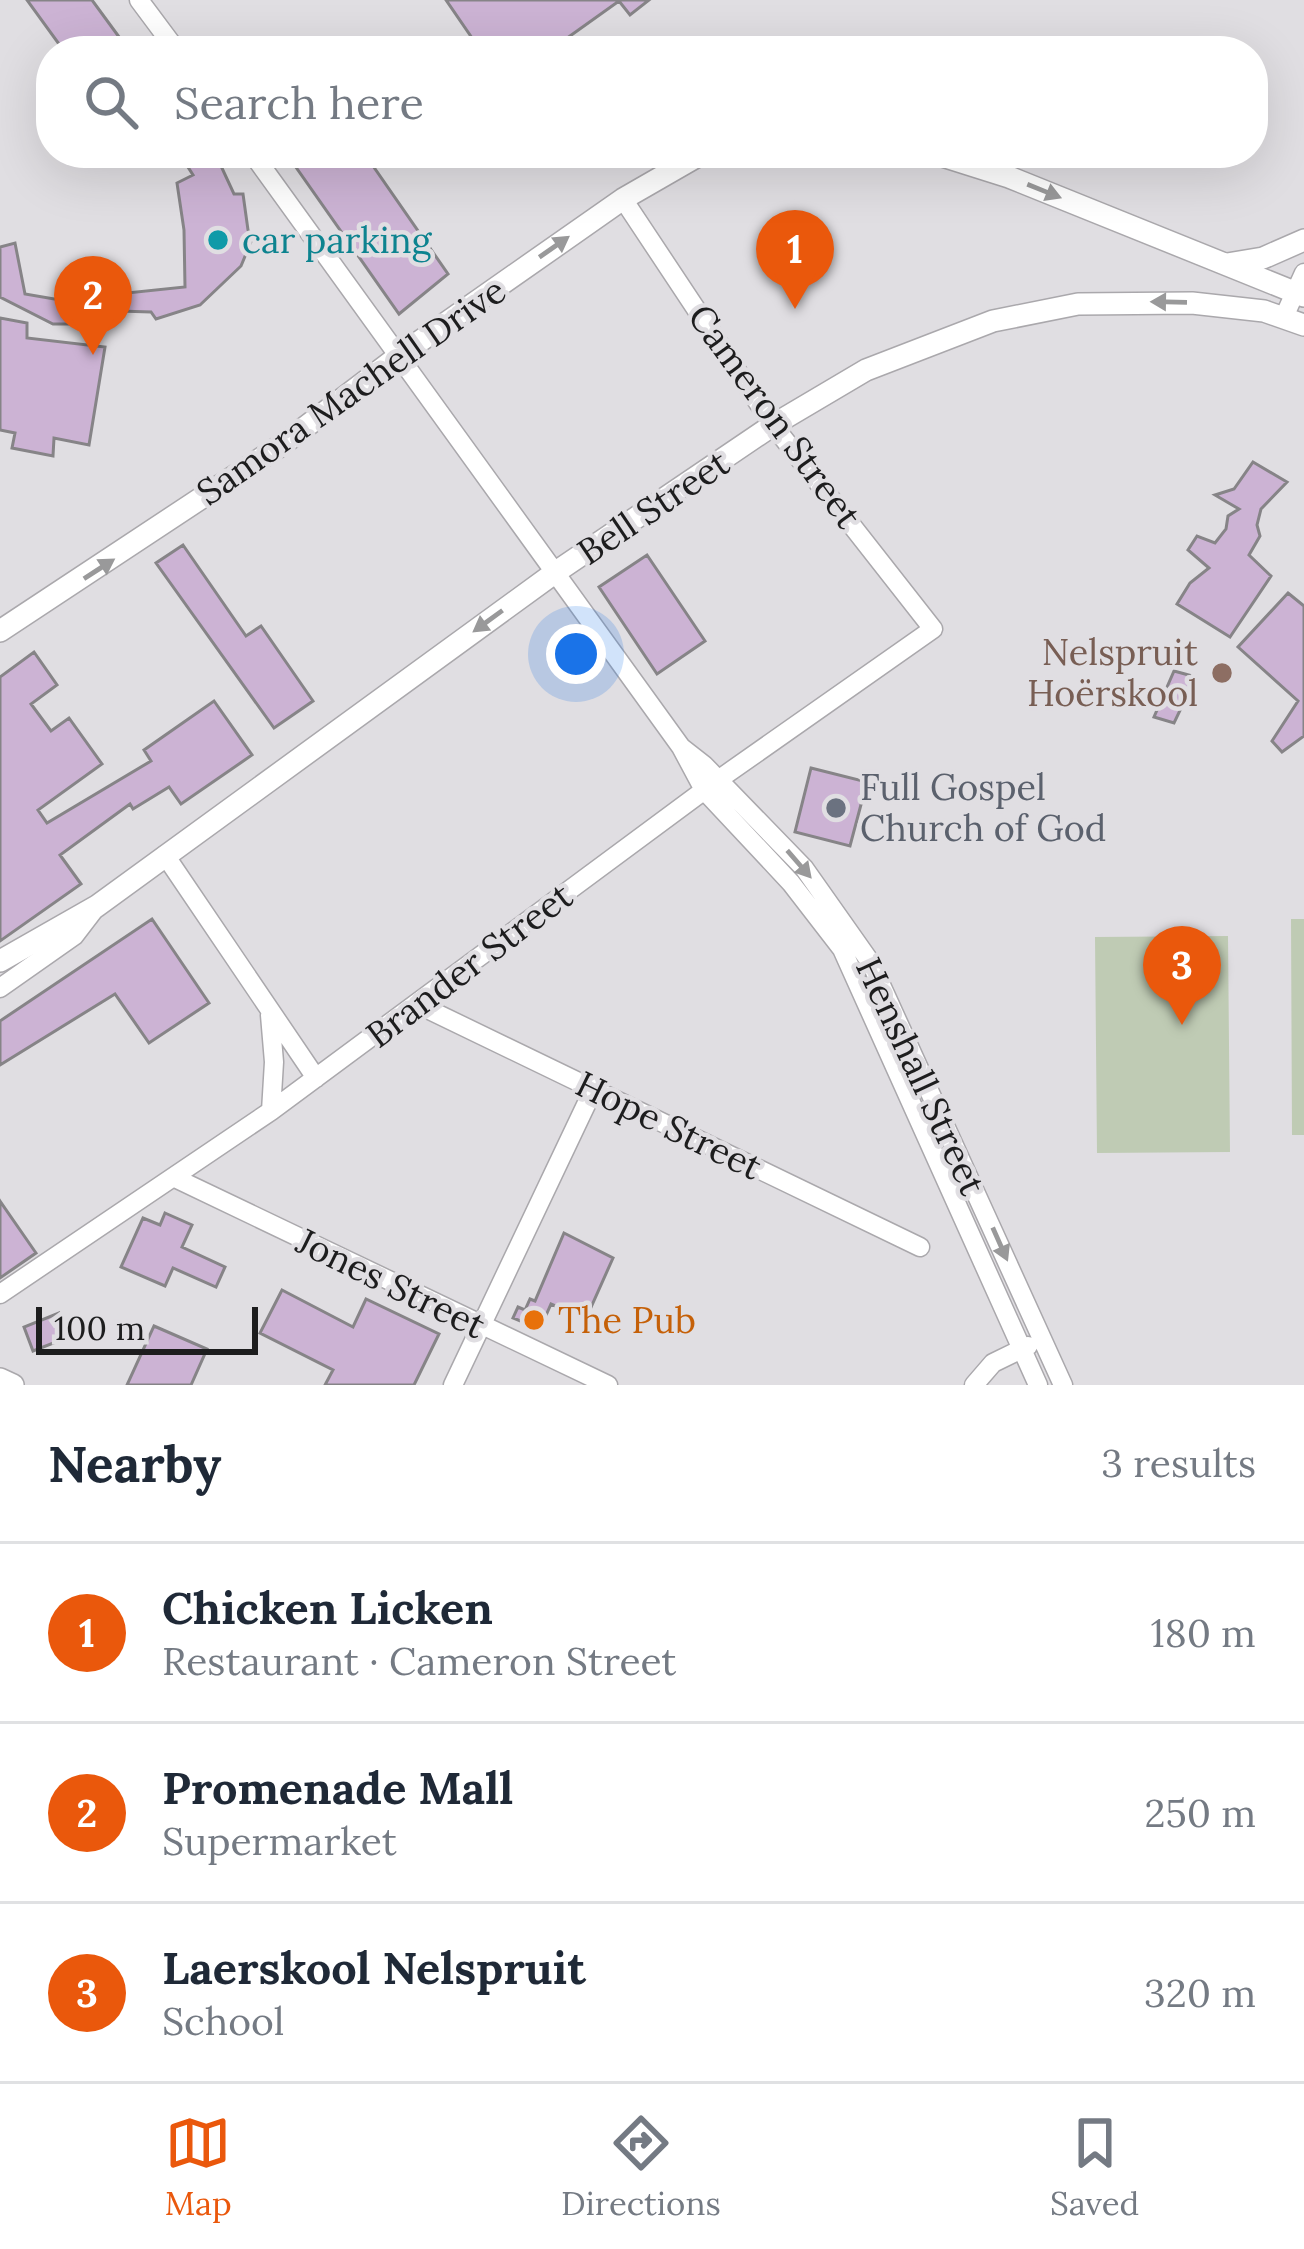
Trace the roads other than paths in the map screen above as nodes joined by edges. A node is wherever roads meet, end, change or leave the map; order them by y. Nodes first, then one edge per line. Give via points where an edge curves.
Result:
1 (139, 0) edge
2 (166, 36) edge
3 (262, 168) edge
4 (677, 168) edge
5 (980, 168) edge
6 (623, 199) junction
7 (1304, 241) edge
8 (1227, 264) junction
9 (1301, 287) edge
10 (1294, 321) edge
11 (396, 358) junction
12 (773, 425) junction
13 (553, 574) junction
14 (933, 629) joint
15 (0, 632) edge
16 (711, 785) junction
17 (165, 855) junction
18 (97, 906) junction
19 (0, 961) edge
20 (0, 988) edge
21 (417, 1004) junction
22 (270, 1011) junction
23 (316, 1078) junction
24 (594, 1088) junction
25 (271, 1112) junction
26 (175, 1178) junction
27 (920, 1246) dead end
28 (0, 1294) edge
29 (480, 1326) junction
30 (1033, 1345) junction
31 (0, 1379) edge
32 (13, 1385) edge
33 (453, 1385) edge
34 (608, 1385) edge
35 (974, 1385) edge
36 (1038, 1385) edge
37 (1063, 1385) edge

1 - 2 street
3 - 11 street, Henshall Street
4 - 6 main road, Samora Machell Drive
5 -> 8 main road
11 -> 6 main road, Samora Machell Drive
6 - 12 street, Cameron Street
7 - 8 main road
8 - 9 main road
9 - 10 street
10 -> 12 main road, Bell Street via 1173,302 1030,312 905,352
11 - 13 street, Henshall Street
15 -> 11 main road, Samora Machell Drive via 283,444
12 - 13 main road, Bell Street
12 - 14 street, Cameron Street
13 - 16 street, Henshall Street
13 -> 17 main road, Bell Street
14 - 16 street, Brander Street
16 - 21 street, Brander Street
16 - 30 street, Henshall Street via 804,868 871,963
17 - 18 main road, Bell Street
17 - 22 street
18 - 19 main road, Bell Street
18 - 20 street, Bell Street via 74,936
21 - 23 street, Brander Street
21 - 24 street, Hope Street
22 - 23 street
22 - 25 street
23 - 25 street, Brander Street
24 - 27 street, Hope Street
24 - 29 street
25 - 26 street, Brander Street
26 - 28 street, Brander Street
26 - 29 street, Jones Street
29 - 33 street
29 - 34 street, Jones Street
30 - 35 street via 993,1363
30 - 36 street, Henshall Street
30 - 37 street, Henshall Street
31 - 32 main road

